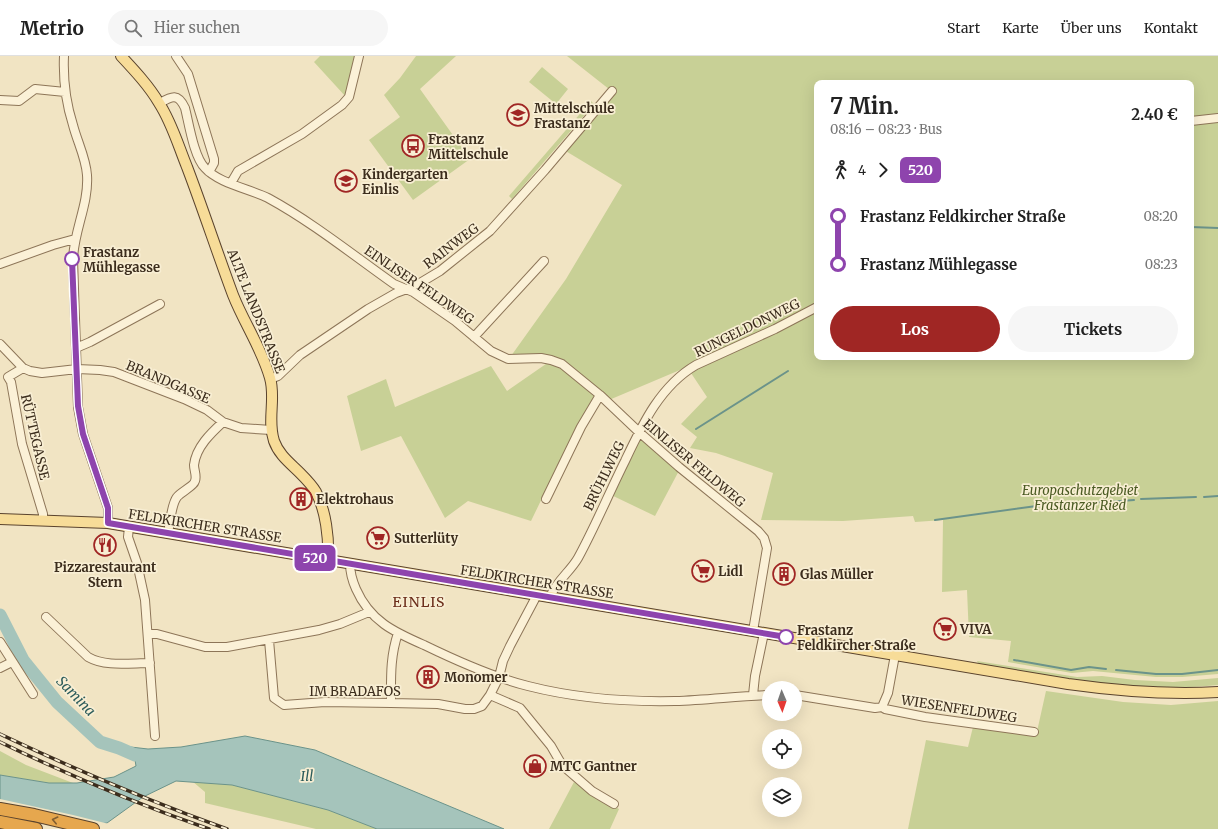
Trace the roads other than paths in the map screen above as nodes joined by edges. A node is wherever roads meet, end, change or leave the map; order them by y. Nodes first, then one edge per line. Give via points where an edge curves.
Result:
1 (64, 56) edge
2 (121, 56) edge
3 (359, 56) edge
4 (178, 59) edge
5 (612, 91) dead end
6 (65, 92) junction
7 (0, 100) edge
8 (160, 103) junction
9 (1218, 118) edge
10 (1194, 121) edge
11 (209, 172) junction
12 (231, 183) junction
13 (75, 239) junction
14 (544, 262) dead end
15 (0, 264) edge
16 (405, 288) junction
17 (160, 304) dead end
18 (814, 309) edge
19 (474, 337) junction
20 (0, 344) edge
21 (76, 348) junction
22 (23, 368) junction
23 (77, 369) junction
24 (686, 371) joint
25 (8, 377) junction
26 (270, 379) junction
27 (0, 380) edge
28 (600, 395) junction
29 (223, 422) junction
30 (271, 430) junction
31 (639, 432) junction
32 (546, 499) dead end
33 (0, 519) edge
34 (43, 520) junction
35 (108, 523) junction
36 (128, 527) junction
37 (168, 534) junction
38 (328, 560) junction
39 (350, 563) junction
40 (537, 595) junction
41 (550, 597) junction
42 (369, 612) junction
43 (46, 617) dead end
44 (753, 631) junction
45 (398, 633) junction
46 (764, 633) junction
47 (148, 634) junction
48 (269, 640) junction
49 (0, 642) edge
50 (895, 655) junction
51 (12, 662) junction
52 (150, 663) junction
53 (0, 668) edge
54 (499, 677) junction
55 (1218, 692) edge
56 (33, 694) dead end
57 (490, 695) junction
58 (762, 695) edge
59 (753, 696) junction
60 (802, 696) edge
61 (391, 703) junction
62 (882, 707) junction
63 (1034, 732) dead end
64 (155, 736) dead end
65 (614, 804) dead end
66 (0, 809) edge
67 (0, 822) edge
68 (36, 829) edge
69 (93, 829) edge

1 - 6 street
2 - 8 main road, ALTE LANDSTRASSE
3 - 12 street via 349,97 342,105 302,134 238,171
4 - 11 street via 188,74 214,159
5 - 16 street, RAINWEG via 490,231 440,271 415,286
6 - 7 street via 35,89 19,101
6 - 13 street via 87,173 87,190
8 - 11 street, EINLISER FELDWEG via 169,97 183,103 198,159
8 - 26 main road, ALTE LANDSTRASSE via 173,128 233,295
9 - 10 street
11 - 12 street, EINLISER FELDWEG
12 - 16 street, EINLISER FELDWEG via 269,199 394,284
13 - 15 street
13 - 21 street via 72,259
14 - 19 street
16 - 19 street, EINLISER FELDWEG via 455,321
16 - 26 street, RAINWEG via 324,338 300,355 278,376
17 - 21 street
18 - 24 street, RUNGELDONWEG
19 - 28 street, EINLISER FELDWEG via 491,352 508,359 541,358 562,364
20 - 22 street
21 - 23 street
22 - 23 street, BRANDGASSE via 42,373
22 - 25 street
23 - 29 street, BRANDGASSE via 114,372 184,399 207,410
23 - 35 street via 78,406 83,434 108,508
24 - 31 street, BRÜHLWEG via 662,394
25 - 27 street
25 - 34 street, RÜTTEGASSE via 22,444
26 - 30 main road, ALTE LANDSTRASSE
28 - 31 street, EINLISER FELDWEG
28 - 32 street via 581,427
29 - 30 street, BRANDGASSE via 241,428
29 - 37 street via 208,435 199,450 194,465 196,480 177,497
30 - 38 main road, ALTE LANDSTRASSE via 278,450 310,483 320,501 326,528
31 - 41 street, BRÜHLWEG via 577,559
31 - 44 street, EINLISER FELDWEG via 764,538 767,548
33 - 34 main road, FELDKIRCHER STRASSE
34 - 35 main road, FELDKIRCHER STRASSE
35 - 36 main road, FELDKIRCHER STRASSE
36 - 37 main road, FELDKIRCHER STRASSE
36 - 47 street via 128,537 145,600
37 - 38 main road, FELDKIRCHER STRASSE
38 - 39 main road, FELDKIRCHER STRASSE
39 - 40 main road, FELDKIRCHER STRASSE
39 - 42 street via 352,580
40 - 41 main road, FELDKIRCHER STRASSE
40 - 54 street via 503,661
41 - 44 main road, FELDKIRCHER STRASSE
42 - 45 street
42 - 48 street via 340,624
43 - 52 street via 92,660 108,663
44 - 46 main road, FELDKIRCHER STRASSE
45 - 54 street
45 - 61 street via 391,659
46 - 50 main road, FELDKIRCHER STRASSE
46 - 59 street
47 - 48 street via 157,634 205,647 227,647
47 - 52 street
48 - 61 street, IM BRADAFOS via 274,698 284,705 325,702
49 - 51 street
50 - 55 main road, FELDKIRCHER STRASSE via 1068,684 1143,693
50 - 62 street, WIESENFELDWEG via 888,693
51 - 53 street
51 - 56 street
52 - 64 street
54 - 57 street, IM BRADAFOS
54 - 59 street via 549,690 632,700 674,701
57 - 61 street, IM BRADAFOS via 482,706 474,709 438,704
57 - 65 street via 520,708 551,746 562,765 592,791
58 - 59 street
60 - 62 street, WIESENFELDWEG
62 - 63 street, WIESENFELDWEG via 925,717
69 -> 66 highway
67 - 68 highway

